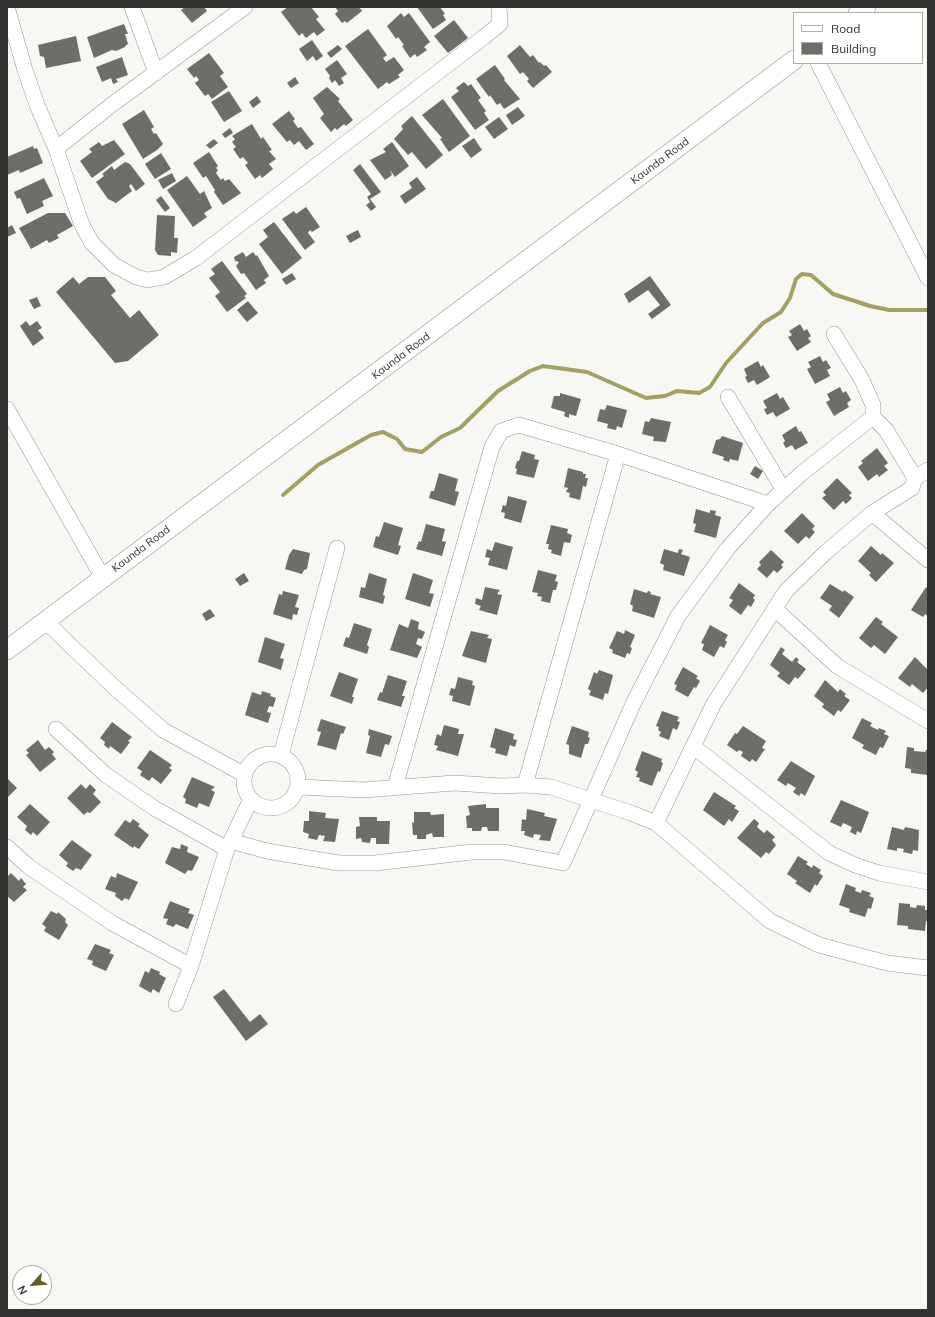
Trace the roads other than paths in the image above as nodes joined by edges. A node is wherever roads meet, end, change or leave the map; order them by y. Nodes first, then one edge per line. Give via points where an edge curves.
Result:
1 (7, 7) edge
2 (132, 7) edge
3 (245, 7) edge
4 (499, 7) edge
5 (793, 61) edge
6 (819, 64) edge
7 (156, 73) junction
8 (56, 149) junction
9 (928, 278) edge
10 (834, 334) dead end
11 (728, 397) dead end
12 (7, 409) edge
13 (873, 417) junction
14 (618, 454) junction
15 (928, 470) edge
16 (915, 478) junction
17 (783, 489) junction
18 (768, 504) junction
19 (872, 513) junction
20 (336, 548) dead end
21 (928, 560) edge
22 (103, 578) junction
23 (775, 608) junction
24 (45, 621) junction
25 (7, 650) edge
26 (928, 721) edge
27 (56, 729) dead end
28 (694, 747) junction
29 (281, 755) junction
30 (245, 775) junction
31 (524, 784) junction
32 (395, 786) junction
33 (298, 787) junction
34 (251, 799) junction
35 (592, 800) junction
36 (656, 823) junction
37 (229, 845) junction
38 (7, 847) edge
39 (928, 882) edge
40 (191, 966) junction
41 (928, 968) edge
42 (176, 1004) dead end

1 - 8 street via 37,105
2 - 7 street
3 - 7 street
4 - 8 street via 500,24 484,37 196,258 164,276 148,280 136,277 114,265 92,243 82,225
5 - 22 main road, Kaunda Road
6 - 9 street
7 - 8 street
10 - 13 street via 862,380 873,405
11 - 17 street
12 - 22 street
13 - 16 street via 886,430
13 - 17 street
14 - 18 street
14 - 31 street
14 - 32 street via 519,425 501,431 492,447
15 - 16 street
16 - 19 street via 912,488
17 - 18 street
18 - 35 street via 728,548 678,616 634,702
19 - 21 street
19 - 23 street via 786,591
20 - 29 street
22 - 24 main road, Kaunda Road
23 - 26 street via 837,666
23 - 28 street via 713,705
24 - 25 main road, Kaunda Road
24 - 30 street via 163,730
27 - 37 street via 106,775 154,808
28 - 36 street
28 - 39 street via 829,853 879,873
29 - 30 street via 267,754 257,758 249,765
29 - 33 street via 294,767
30 - 34 street via 244,785
31 - 32 street via 501,786 454,783 402,788
31 - 35 street via 551,787
32 - 33 street via 364,790
33 - 34 street via 294,797 286,805 276,808 265,808
34 - 37 street
35 - 36 street
35 - 37 street via 563,863 504,852 472,852 375,863 339,863
36 - 41 street via 770,921 819,944 888,964
37 - 40 street
38 - 40 street via 28,866 106,919
40 - 42 street

